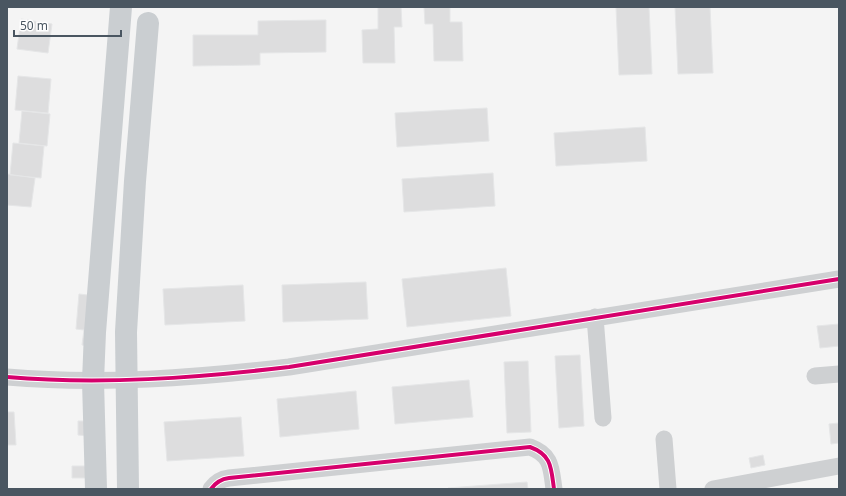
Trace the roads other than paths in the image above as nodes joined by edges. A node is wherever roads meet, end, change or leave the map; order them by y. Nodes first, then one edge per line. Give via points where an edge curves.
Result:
1 (121, 7) edge
2 (148, 23) dead end
3 (839, 279) edge
4 (595, 317) junction
5 (839, 374) edge
6 (815, 376) dead end
7 (7, 377) edge
8 (126, 380) junction
9 (93, 381) junction
10 (603, 418) dead end
11 (664, 439) dead end
12 (839, 466) edge
13 (773, 483) edge
14 (96, 489) edge
15 (128, 489) edge
16 (210, 489) edge
17 (554, 489) edge
18 (668, 489) edge
19 (713, 489) edge

1 - 9 main road
2 - 8 main road via 129,281
3 - 4 street
4 - 8 street via 288,366 188,377
4 - 10 street
5 - 6 street
7 - 9 street
8 - 9 street
8 - 15 main road
9 - 14 main road
11 - 18 street
12 - 13 street
13 - 19 street
16 - 17 street via 215,483 229,478 530,447 546,456 550,464

